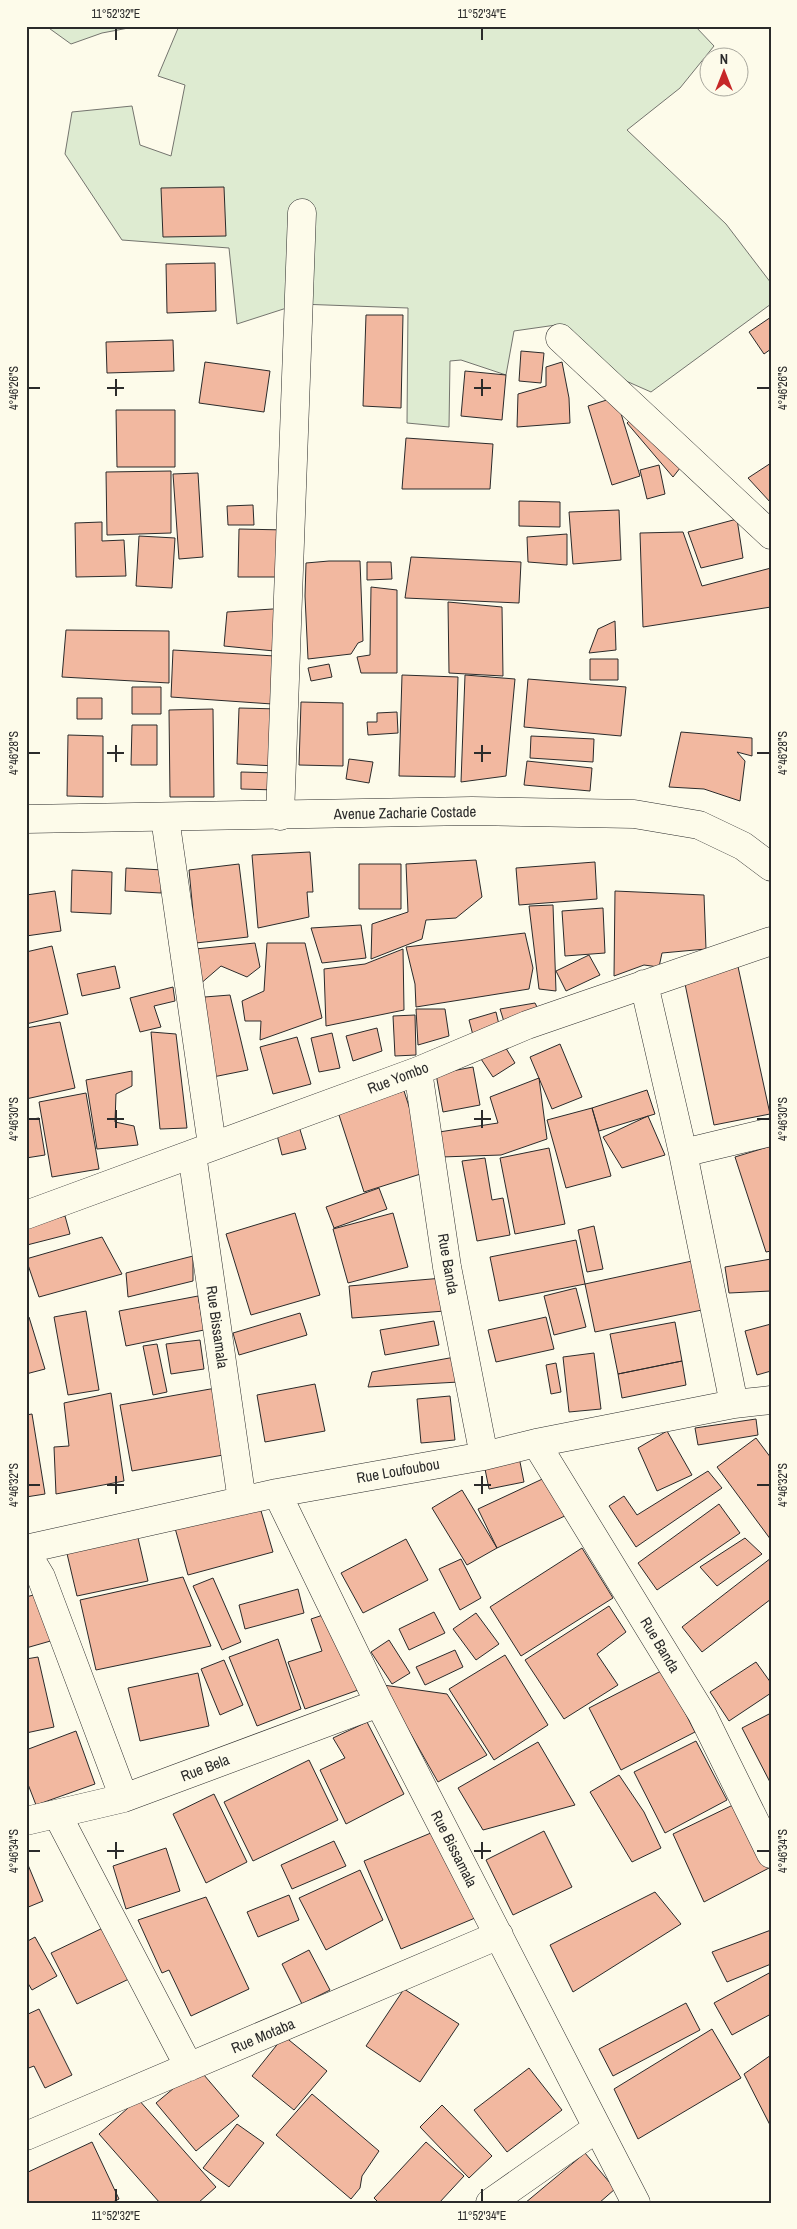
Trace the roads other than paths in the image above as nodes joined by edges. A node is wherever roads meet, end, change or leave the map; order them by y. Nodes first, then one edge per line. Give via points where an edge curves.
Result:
1 (302, 213) dead end
2 (560, 338) dead end
3 (771, 535) edge
4 (280, 816) junction
5 (165, 818) junction
6 (26, 819) edge
7 (771, 867) edge
8 (771, 941) edge
9 (644, 984) junction
10 (418, 1071) junction
11 (771, 1132) edge
12 (202, 1150) junction
13 (683, 1153) junction
14 (26, 1215) edge
15 (734, 1404) junction
16 (768, 1406) edge
17 (536, 1443) junction
18 (484, 1456) junction
19 (277, 1493) junction
20 (242, 1501) junction
21 (26, 1548) edge
22 (26, 1552) edge
23 (379, 1703) junction
24 (124, 1798) junction
25 (57, 1814) junction
26 (26, 1821) edge
27 (771, 1854) edge
28 (499, 1935) junction
29 (188, 2067) junction
30 (597, 2128) junction
31 (26, 2136) edge
32 (490, 2203) edge
33 (636, 2203) edge

1 - 4 street
2 - 3 street
4 - 5 street, Avenue Zacharie Costade
4 - 7 street, Avenue Zacharie Costade via 472,811 634,814 699,825 743,846
5 - 6 street, Avenue Zacharie Costade
5 - 12 street, Rue Bissamala
8 - 9 street, Rue Yombo
9 - 10 street, Rue Yombo via 527,1025
9 - 13 street
10 - 12 street, Rue Yombo
10 - 18 street, Rue Banda via 447,1267
11 - 13 street
12 - 14 street, Rue Yombo
12 - 20 street, Rue Bissamala
13 - 15 street
15 - 16 street, Rue Loufoubou
15 - 17 street, Rue Loufoubou
17 - 18 street, Rue Loufoubou
17 - 27 street, Rue Banda via 702,1714
18 - 19 street, Rue Loufoubou
19 - 20 street, Rue Loufoubou
19 - 23 street, Rue Bissamala
20 - 21 street, Rue Loufoubou
22 - 24 street via 41,1577
23 - 24 street, Rue Bela
23 - 28 street, Rue Bissamala
24 - 25 street, Rue Bela
25 - 26 street, Rue Bela
25 - 29 street
28 - 29 street, Rue Motaba
28 - 30 street, Rue Bissamala
29 - 31 street, Rue Motaba
30 - 32 street
30 - 33 street, Rue Bissamala

